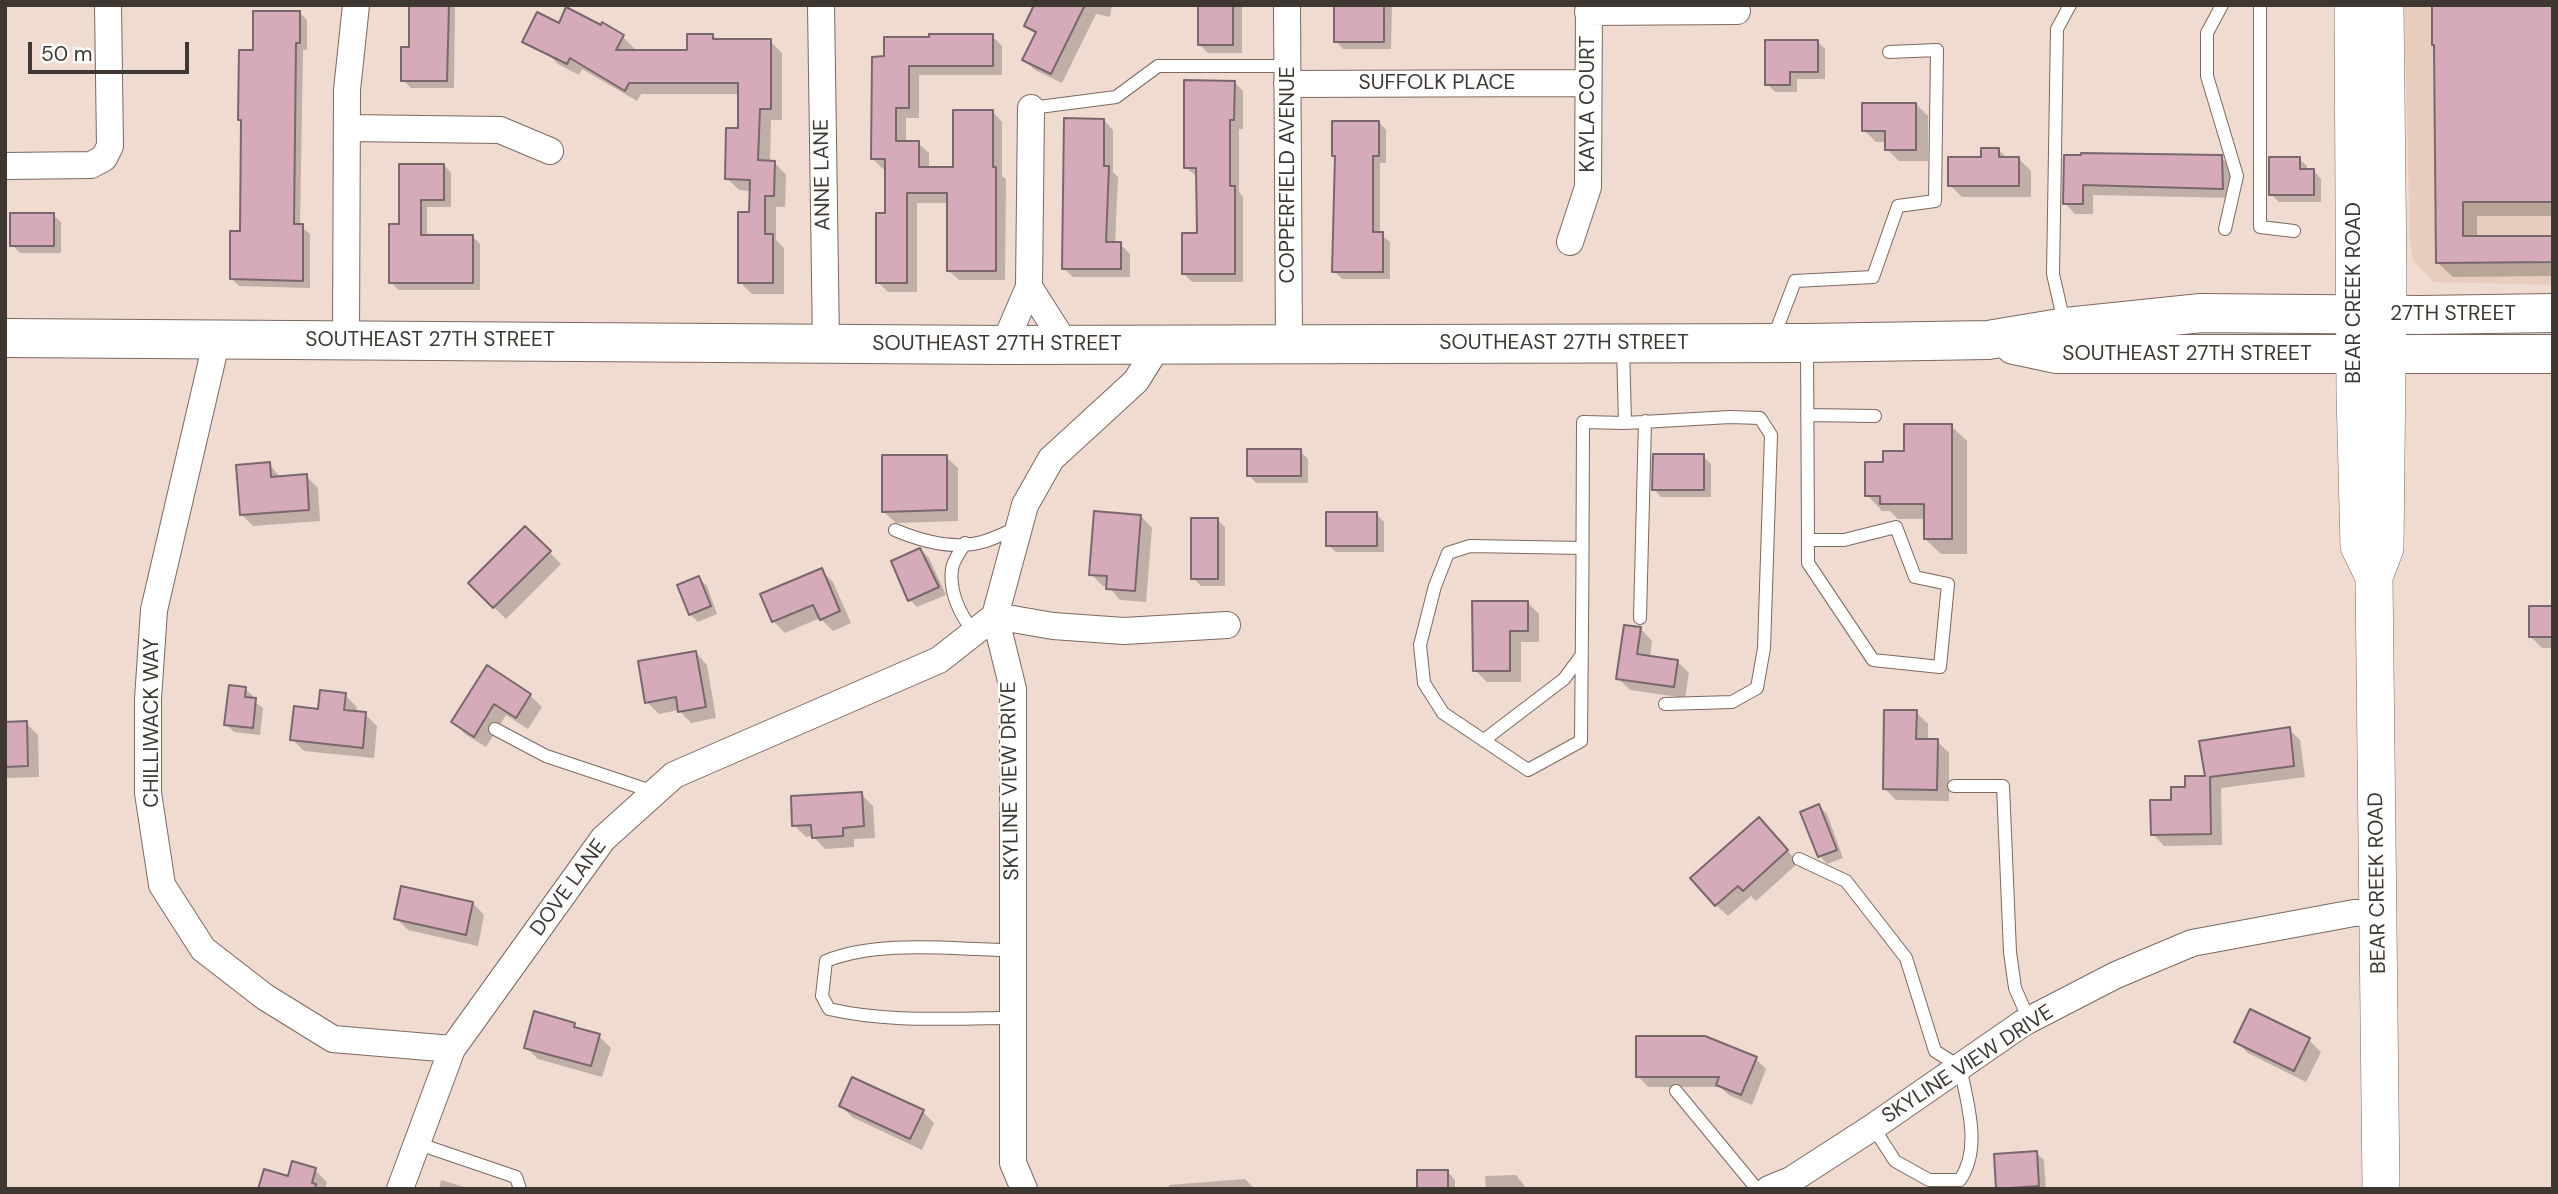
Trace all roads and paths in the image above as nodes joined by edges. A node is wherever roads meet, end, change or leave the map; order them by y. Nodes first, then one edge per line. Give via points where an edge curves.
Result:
1 (108, 5) edge
2 (356, 5) edge
3 (821, 5) edge
4 (1287, 5) edge
5 (2070, 5) edge
6 (2222, 5) edge
7 (2260, 5) edge
8 (2353, 5) edge
9 (2385, 5) edge
10 (1588, 8) edge
11 (1737, 11) dead end
12 (1889, 52) dead end
13 (1287, 75) junction
14 (1587, 83) junction
15 (1031, 108) joint
16 (347, 128) junction
17 (550, 151) dead end
18 (5, 166) edge
19 (2225, 229) dead end
20 (2294, 231) dead end
21 (1570, 242) dead end
22 (1029, 287) junction
23 (2553, 313) edge
24 (2371, 314) junction
25 (2066, 327) junction
26 (5, 338) edge
27 (217, 339) junction
28 (346, 340) junction
29 (1988, 340) junction
30 (1623, 342) junction
31 (1789, 342) junction
32 (826, 344) junction
33 (1159, 344) junction
34 (1289, 344) junction
35 (1004, 345) junction
36 (1066, 345) junction
37 (2371, 354) junction
38 (2553, 354) edge
39 (1807, 415) junction
40 (1875, 416) dead end
41 (1645, 421) junction
42 (1625, 422) junction
43 (1018, 527) junction
44 (895, 530) dead end
45 (1808, 540) junction
46 (965, 544) junction
47 (1582, 548) junction
48 (995, 616) junction
49 (1640, 618) dead end
50 (1227, 625) dead end
51 (974, 632) junction
52 (1582, 656) junction
53 (1665, 704) dead end
54 (495, 729) dead end
55 (1484, 740) junction
56 (1954, 786) dead end
57 (654, 792) junction
58 (1799, 859) dead end
59 (2378, 913) junction
60 (1013, 950) junction
61 (1013, 1018) junction
62 (2029, 1020) junction
63 (452, 1048) junction
64 (1960, 1067) junction
65 (1676, 1091) dead end
66 (1873, 1127) junction
67 (416, 1143) junction
68 (400, 1189) edge
69 (520, 1189) edge
70 (1024, 1189) edge
71 (1757, 1189) edge
72 (1769, 1189) edge
73 (2381, 1189) edge

1 - 18 street via 110,146 104,158 91,165
2 - 16 street
3 - 32 street, ANNE LANE
4 - 13 street, COPPERFIELD AVENUE
5 - 25 lane via 2057,29 2053,274
6 - 19 lane via 2207,33 2207,76 2237,176
7 - 20 lane via 2260,227
8 - 24 street, BEAR CREEK ROAD
9 - 24 street, BEAR CREEK ROAD
10 - 11 street
10 - 14 street, KAYLA COURT
12 - 31 lane via 1937,50 1935,201 1898,206 1873,277 1795,281
13 - 14 street, SUFFOLK PLACE
13 - 15 lane, SUFFOLK PLACE via 1158,66 1116,97
13 - 34 street, COPPERFIELD AVENUE
14 - 21 street, KAYLA COURT via 1588,187
15 - 22 street
16 - 17 street via 500,130
16 - 28 street
22 - 35 street
22 - 36 street
23 - 24 main road, 27TH STREET
24 - 25 main road, SOUTHEAST 27TH STREET via 2202,313
24 - 37 street, BEAR CREEK ROAD
25 - 29 main road, SOUTHEAST 27TH STREET
26 - 27 main road, SOUTHEAST 27TH STREET
27 - 28 main road, SOUTHEAST 27TH STREET
27 - 63 street, CHILLIWACK WAY via 154,610 148,793 162,885 203,949 265,997 333,1039
28 - 32 main road, SOUTHEAST 27TH STREET
29 - 31 main road, SOUTHEAST 27TH STREET
29 - 37 main road, SOUTHEAST 27TH STREET via 2056,354
30 - 31 main road, SOUTHEAST 27TH STREET
30 - 34 main road, SOUTHEAST 27TH STREET
30 - 42 lane
31 - 39 lane
32 - 35 main road, SOUTHEAST 27TH STREET
33 - 34 main road, SOUTHEAST 27TH STREET
33 - 36 main road, SOUTHEAST 27TH STREET
33 - 43 street, SKYLINE VIEW DRIVE via 1136,381 1051,459 1024,505
35 - 36 main road, SOUTHEAST 27TH STREET
37 - 38 main road, 27TH STREET
37 - 59 street, BEAR CREEK ROAD via 2385,548 2374,577
39 - 40 lane
39 - 45 lane
41 - 42 lane
41 - 49 lane
41 - 53 lane via 1760,418 1771,435 1764,648 1757,688 1731,702
42 - 47 lane via 1583,422
43 - 46 lane via 981,543
43 - 48 street, SKYLINE VIEW DRIVE
44 - 46 lane via 913,538
45 - 45 lane via 1808,563 1873,660 1940,667 1948,584 1915,577 1896,527 1844,540
46 - 51 lane via 952,566 953,590 962,618
47 - 52 lane
47 - 55 lane via 1470,546 1448,552 1420,645 1424,683 1443,713
48 - 50 street via 1124,631
48 - 51 street, DOVE LANE
48 - 60 street, SKYLINE VIEW DRIVE via 1013,689
51 - 57 street, DOVE LANE via 939,660 674,775
52 - 55 lane via 1564,679
52 - 55 lane via 1581,741 1528,770
54 - 57 lane via 546,756
56 - 62 lane via 2003,786 2010,952 2015,988
57 - 63 street, DOVE LANE via 603,839
58 - 64 lane via 1846,881 1906,958 1935,1051
59 - 62 street, SKYLINE VIEW DRIVE via 2354,913 2192,943 2116,975
59 - 73 street, BEAR CREEK ROAD
60 - 61 street, SKYLINE VIEW DRIVE
60 - 61 lane via 905,948 847,953 826,961 822,996 829,1009 900,1019
61 - 70 street, SKYLINE VIEW DRIVE via 1013,1163
62 - 64 street, SKYLINE VIEW DRIVE
63 - 67 street, DOVE LANE
64 - 66 street, SKYLINE VIEW DRIVE
64 - 66 lane via 1971,1119 1969,1167 1960,1180 1928,1180 1895,1161
65 - 71 lane
66 - 72 street, SKYLINE VIEW DRIVE via 1791,1180
67 - 68 street, DOVE LANE
67 - 69 lane via 516,1177

